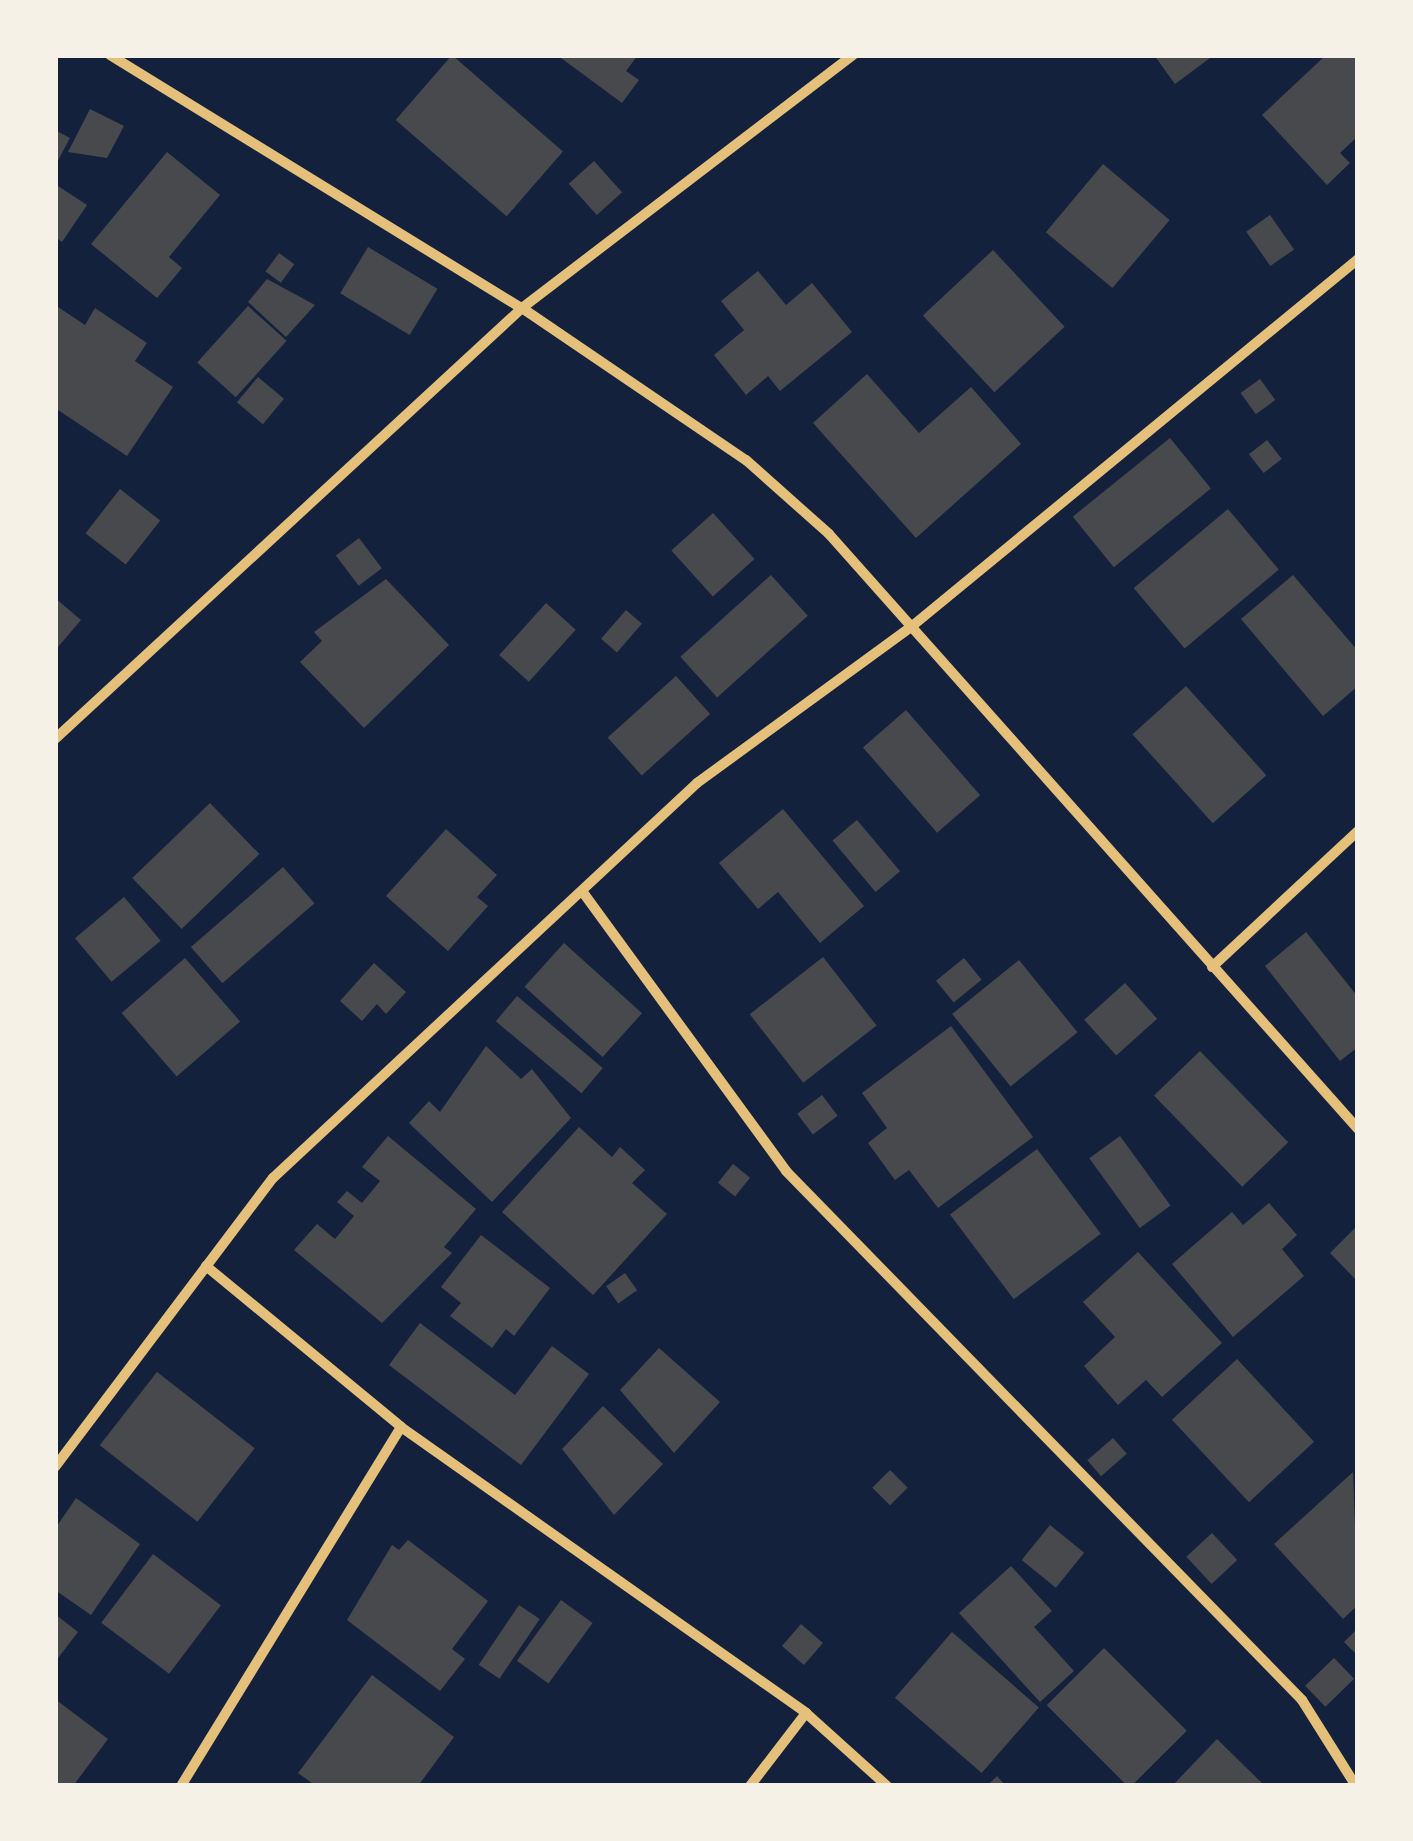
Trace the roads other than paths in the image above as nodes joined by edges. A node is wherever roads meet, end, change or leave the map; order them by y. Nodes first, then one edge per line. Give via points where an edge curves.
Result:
1 (110, 55) edge
2 (853, 55) edge
3 (1358, 259) edge
4 (522, 308) junction
5 (911, 627) junction
6 (55, 740) edge
7 (1358, 831) edge
8 (582, 891) junction
9 (1212, 967) junction
10 (1358, 1128) edge
11 (206, 1266) junction
12 (401, 1427) junction
13 (55, 1467) edge
14 (806, 1713) junction
15 (180, 1786) edge
16 (750, 1786) edge
17 (888, 1786) edge
18 (1356, 1786) edge

1 - 4 street
2 - 4 street
3 - 5 street
4 - 5 street via 746,460 829,534
4 - 6 street
5 - 8 street via 697,783
5 - 9 street
7 - 9 street
8 - 11 street via 274,1178
8 - 18 street via 786,1171 1302,1700
9 - 10 street
11 - 12 street
11 - 13 street
12 - 14 street
12 - 15 street
14 - 16 street
14 - 17 street

